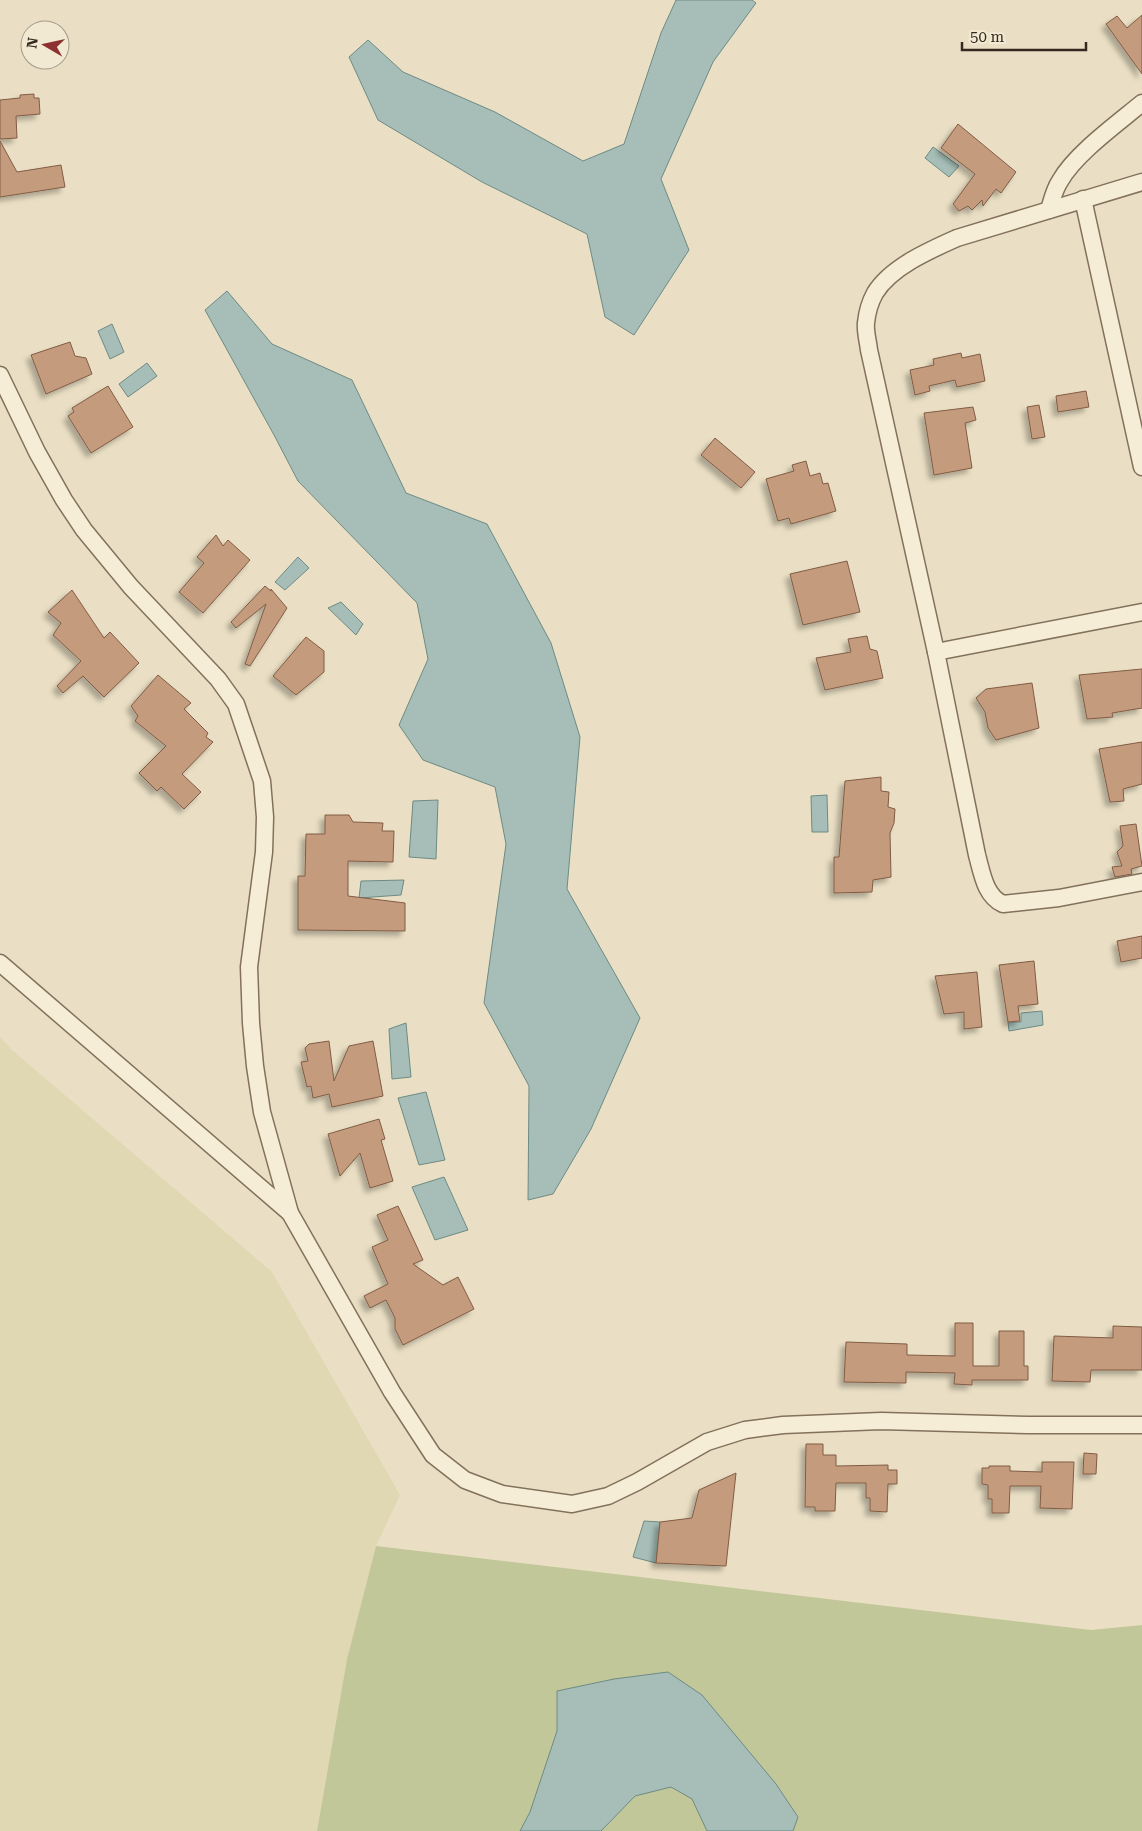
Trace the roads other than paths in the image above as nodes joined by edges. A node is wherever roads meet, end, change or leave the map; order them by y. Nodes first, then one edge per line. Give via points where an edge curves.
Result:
1 (1142, 104) edge
2 (1142, 182) edge
3 (1083, 199) junction
4 (1049, 210) junction
5 (0, 375) edge
6 (1142, 467) edge
7 (1142, 612) edge
8 (936, 652) junction
9 (1142, 882) edge
10 (0, 963) edge
11 (290, 1213) junction
12 (1142, 1425) edge

1 - 4 street via 1069,168 1055,190
2 - 3 street
3 - 4 street
3 - 6 street
4 - 8 street via 957,238 929,250 887,280 869,306 866,325 869,350
5 - 11 street via 36,452 64,500 131,587 218,679 236,704 254,752 262,781 265,816 264,852 249,967 251,1022 262,1112
7 - 8 street
8 - 9 street via 977,855 992,897 1003,904 1059,898
10 - 11 street
11 - 12 street via 392,1392 433,1455 465,1480 502,1494 572,1504 608,1496 708,1442 745,1430 783,1425 881,1421

